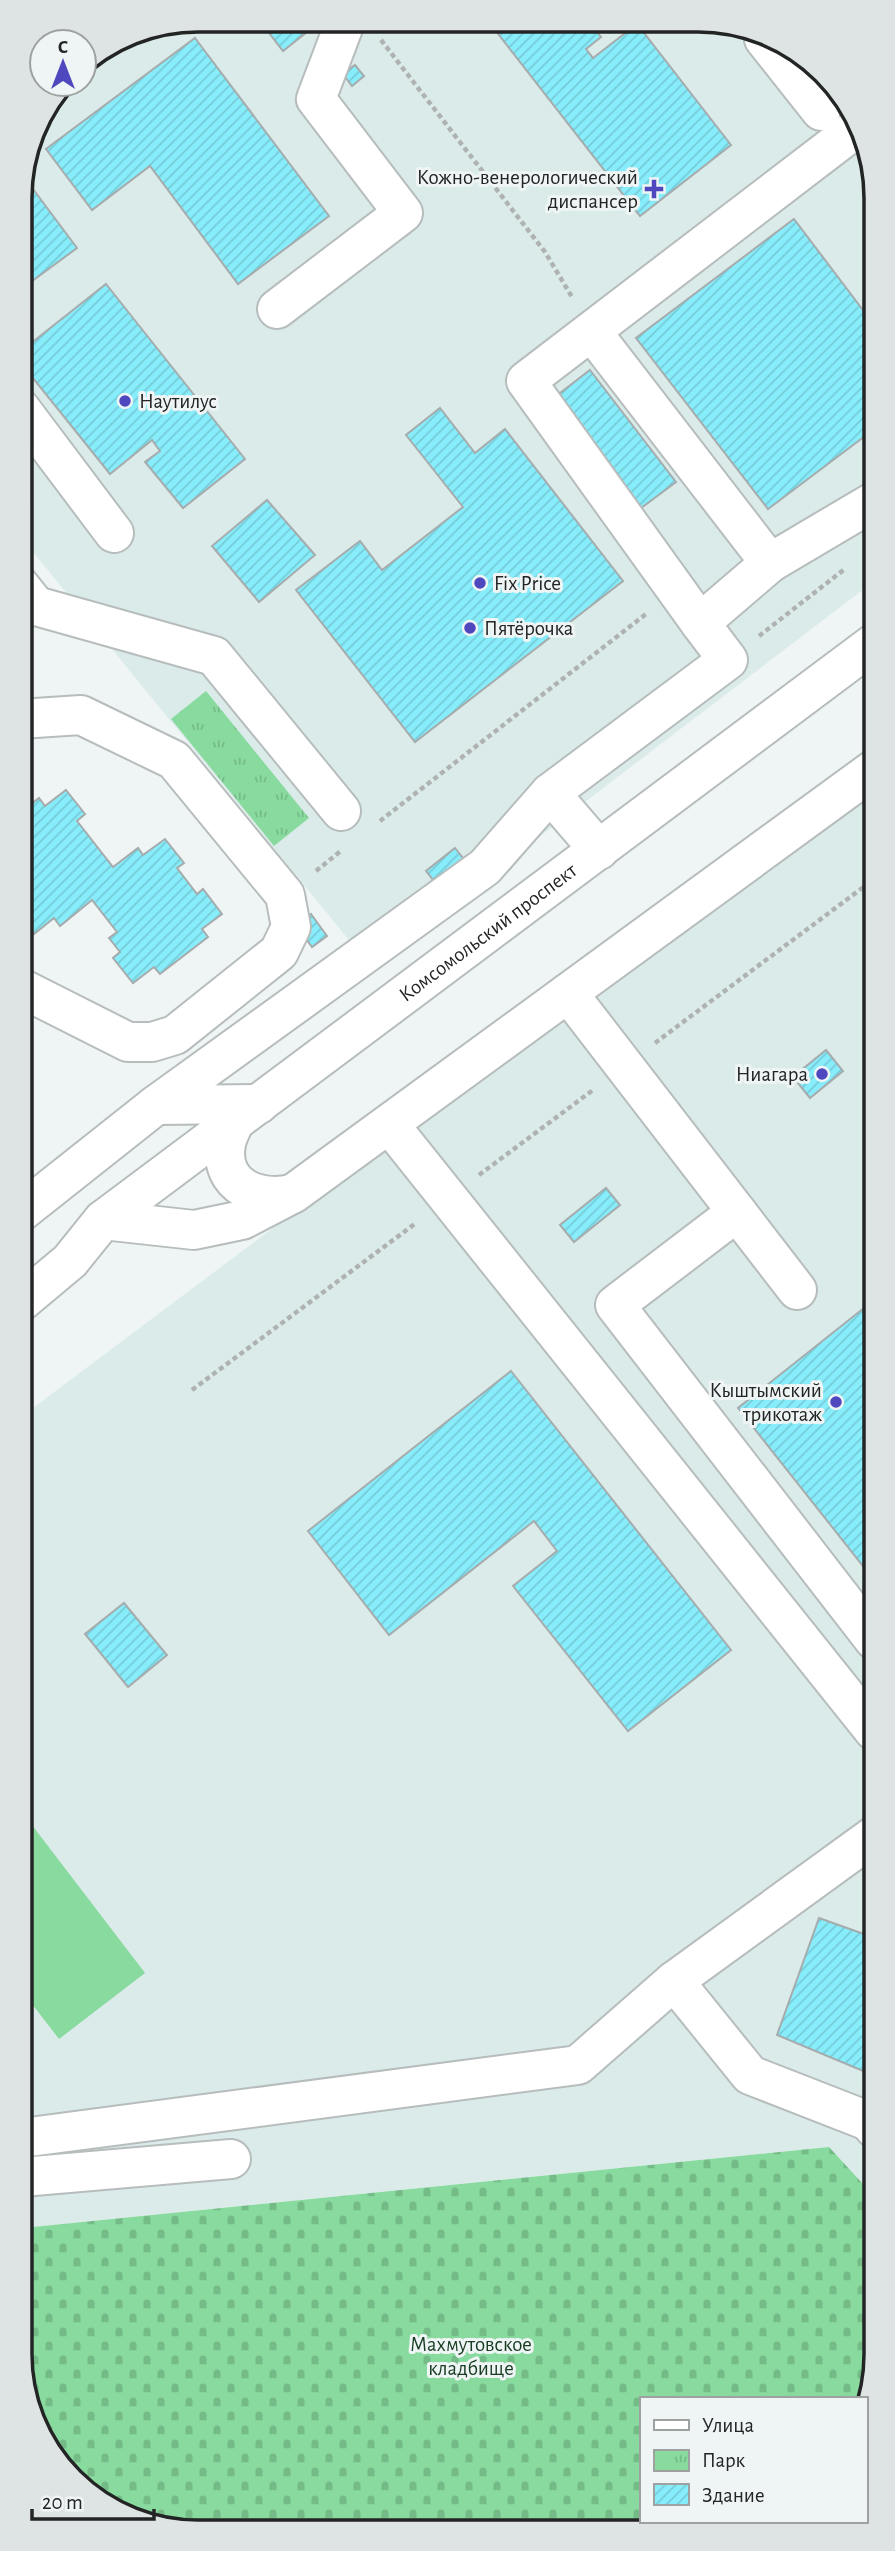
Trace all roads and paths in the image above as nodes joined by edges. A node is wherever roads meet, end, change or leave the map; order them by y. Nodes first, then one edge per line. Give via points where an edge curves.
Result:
1 (356, 32) edge
2 (365, 32) edge
3 (773, 50) edge
4 (821, 111) dead end
5 (850, 133) edge
6 (277, 309) dead end
7 (592, 331) junction
8 (32, 424) edge
9 (864, 508) edge
10 (114, 533) dead end
11 (770, 564) junction
12 (852, 564) dead end
13 (677, 590) junction
14 (32, 601) edge
15 (700, 623) junction
16 (864, 651) edge
17 (728, 660) junction
18 (32, 718) edge
19 (864, 777) edge
20 (551, 793) junction
21 (408, 799) dead end
22 (341, 811) dead end
23 (599, 850) junction
24 (864, 887) edge
25 (568, 993) junction
26 (32, 994) edge
27 (624, 1066) junction
28 (156, 1105) junction
29 (246, 1114) junction
30 (389, 1124) junction
31 (294, 1193) junction
32 (32, 1195) edge
33 (448, 1199) junction
34 (737, 1212) junction
35 (103, 1220) junction
36 (797, 1290) dead end
37 (32, 1293) edge
38 (192, 1390) dead end
39 (863, 1626) edge
40 (863, 1718) edge
41 (863, 1844) edge
42 (674, 1981) junction
43 (863, 2119) edge
44 (32, 2137) edge
45 (231, 2159) dead end
46 (32, 2176) edge

1 - 6 street via 316,99 403,213
2 - 7 path via 545,252
3 - 4 street
5 - 7 street
7 - 11 street
7 - 13 street via 526,381
8 - 10 street
9 - 11 street
11 - 15 street
12 - 17 path
13 - 15 street
13 - 21 path
14 - 22 street via 36,606 214,656
15 - 17 street
16 - 23 street, Комсомольский проспект
17 - 20 street
18 - 26 street via 81,715 174,760 285,895 291,927 279,953 175,1035 152,1042 128,1042
19 - 25 street
20 - 23 street
20 - 28 street via 485,867
23 - 29 street, Комсомольский проспект
24 - 27 path
25 - 27 street
25 - 30 street
27 - 33 path
27 - 34 street
28 - 29 street
28 - 32 street
29 - 31 street via 226,1144 228,1169 248,1192 262,1197
29 - 35 street, Комсомольский проспект
30 - 31 street
30 - 33 street
31 - 35 street via 242,1220 194,1230
33 - 38 path
33 - 40 street
34 - 36 street
34 - 39 street via 615,1306
35 - 37 street, Комсомольский проспект via 70,1261
41 - 42 street
42 - 43 street via 750,2075
42 - 44 street via 578,2065
45 - 46 street

